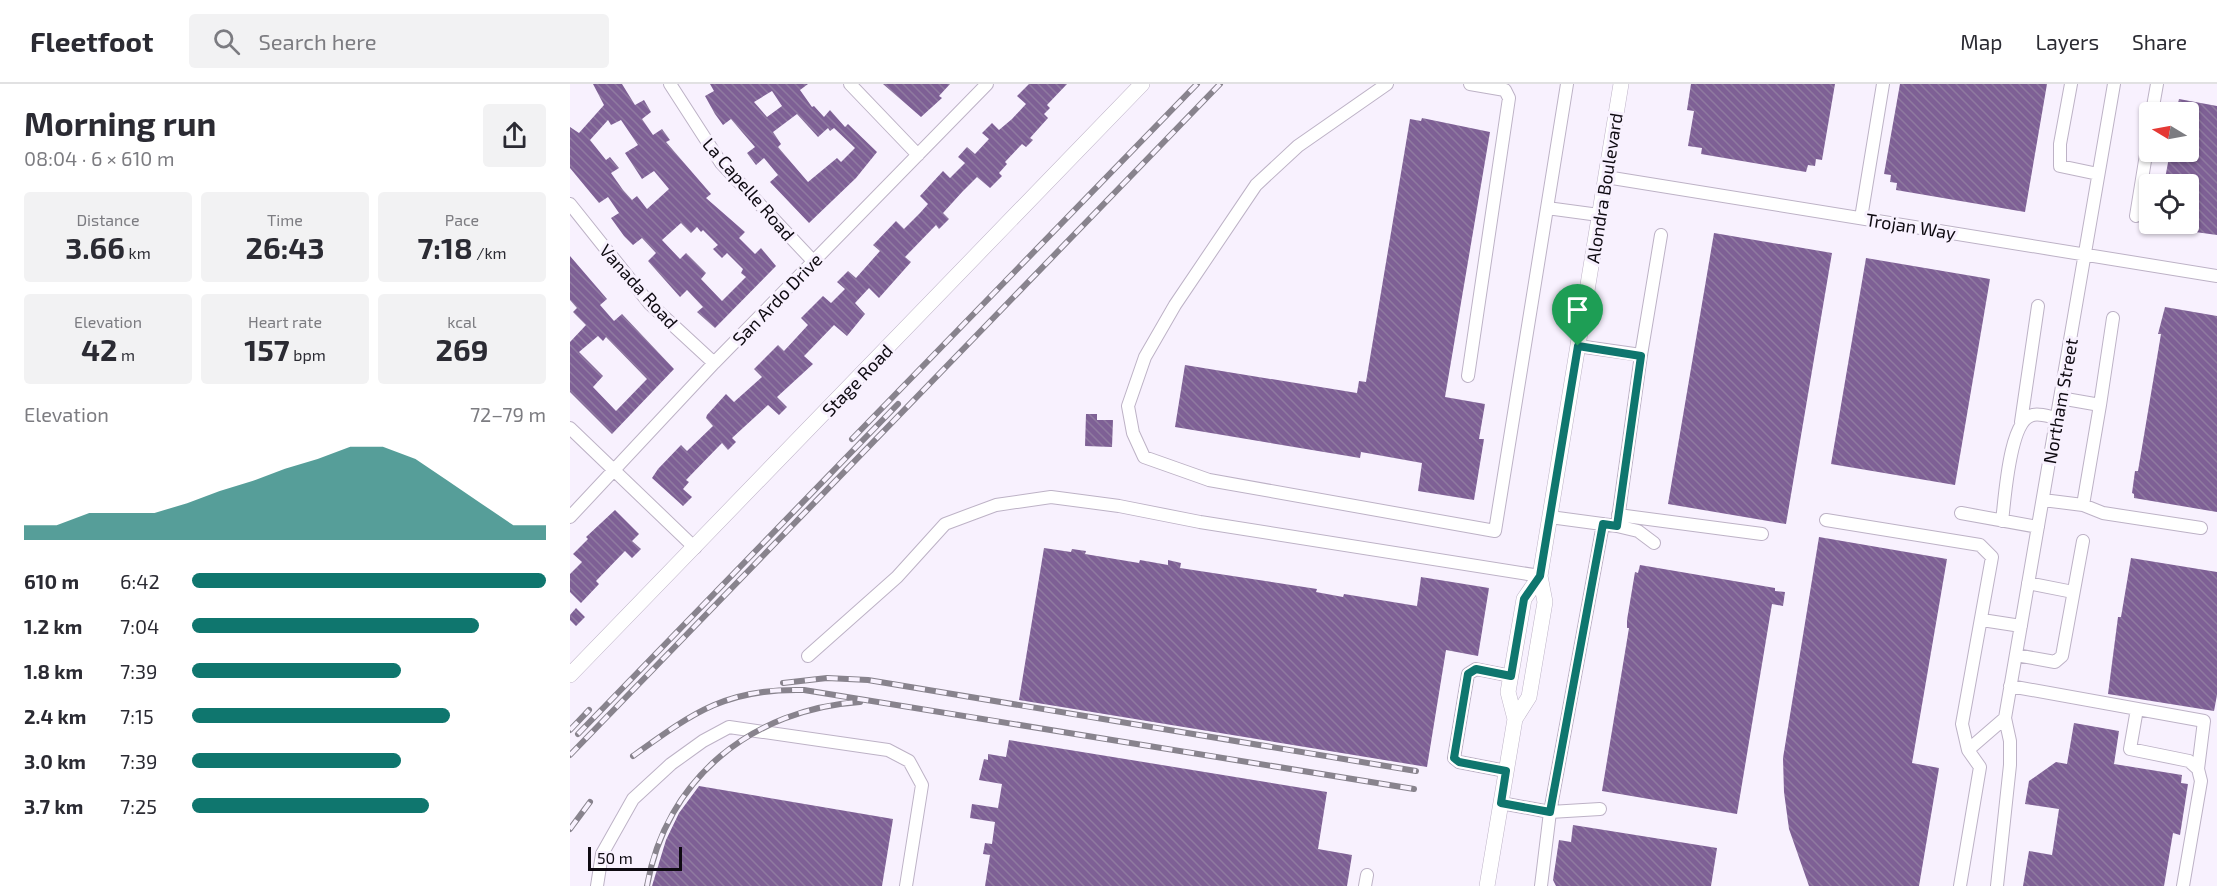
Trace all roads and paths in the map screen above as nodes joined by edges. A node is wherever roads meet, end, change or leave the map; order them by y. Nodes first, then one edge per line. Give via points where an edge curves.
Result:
1 (670, 84) edge
2 (850, 84) edge
3 (987, 84) edge
4 (1142, 84) edge
5 (1388, 84) edge
6 (1470, 84) edge
7 (1567, 84) edge
8 (1621, 84) edge
9 (1883, 84) edge
10 (2070, 84) edge
11 (2114, 84) edge
12 (2157, 84) edge
13 (2154, 102) edge
14 (918, 155) junction
15 (2145, 162) edge
16 (2098, 174) junction
17 (1606, 177) junction
18 (570, 204) edge
19 (1547, 208) junction
20 (1599, 215) junction
21 (2136, 216) dead end
22 (1861, 218) junction
23 (1661, 235) dead end
24 (2085, 255) junction
25 (813, 261) junction
26 (2217, 276) edge
27 (2038, 306) dead end
28 (2113, 318) dead end
29 (1578, 346) junction
30 (1641, 356) junction
31 (714, 363) junction
32 (1468, 376) dead end
33 (2060, 398) junction
34 (2100, 405) junction
35 (2057, 418) junction
36 (2021, 422) junction
37 (570, 428) edge
38 (613, 471) junction
39 (2043, 500) junction
40 (2083, 505) junction
41 (1961, 513) dead end
42 (570, 517) edge
43 (1550, 517) junction
44 (1826, 520) dead end
45 (1618, 521) junction
46 (2002, 521) junction
47 (1603, 524) junction
48 (2038, 527) junction
49 (2201, 528) dead end
50 (1762, 534) dead end
51 (2083, 541) dead end
52 (1654, 543) dead end
53 (695, 548) junction
54 (1540, 576) junction
55 (2028, 583) junction
56 (2073, 592) junction
57 (1982, 620) junction
58 (2021, 626) junction
59 (2016, 655) junction
60 (808, 656) dead end
61 (570, 675) edge
62 (1511, 676) junction
63 (2010, 686) junction
64 (2137, 709) junction
65 (2005, 718) junction
66 (1515, 719) junction
67 (1968, 750) junction
68 (2198, 769) junction
69 (1506, 771) junction
70 (1501, 803) junction
71 (1600, 809) dead end
72 (1550, 812) junction
73 (597, 886) edge
74 (906, 886) edge
75 (1487, 886) edge
76 (1541, 886) edge
77 (1960, 886) edge
78 (1997, 886) edge
79 (2183, 886) edge

1 - 25 street, La Capelle Road via 721,163
2 - 14 street
3 - 14 street, San Ardo Drive
4 - 53 main road, Stage Road
5 - 19 street via 1298,146 1256,184 1175,305 1145,357 1128,406 1133,433 1144,457 1209,480 1494,531
6 - 32 street via 1505,90 1509,98
7 - 19 street
8 - 17 main road, Alondra Boulevard
9 - 22 street
10 - 16 street via 2060,166
11 - 16 street, Northam Street
12 - 13 street
14 - 25 street, San Ardo Drive
15 - 21 street
16 - 24 street, Northam Street
17 - 20 main road, Alondra Boulevard
17 - 22 street, Trojan Way
18 - 31 street, Vanada Road via 649,303
19 - 20 street
20 - 29 main road, Alondra Boulevard
22 - 24 street, Trojan Way
23 - 30 street
24 - 26 street, Trojan Way
24 - 33 street, Northam Street
25 - 31 street, San Ardo Drive
27 - 36 street
28 - 34 street
29 - 30 street
29 - 43 main road, Alondra Boulevard
30 - 45 street
31 - 38 street, San Ardo Drive
33 - 34 street
33 - 35 street, Northam Street
34 - 40 street
35 - 36 street via 2034,414
35 - 39 street, Northam Street
36 - 46 street via 2014,439
37 - 38 street
38 - 42 street, San Ardo Drive
38 - 53 street
39 - 40 street
39 - 48 street, Northam Street
40 - 49 street via 2103,513
41 - 46 street
43 - 47 street
43 - 54 main road, Alondra Boulevard
44 - 57 street via 1980,545 1992,556
45 - 47 street
45 - 50 street
45 - 52 street
46 - 48 street
47 - 72 street
48 - 55 street, Northam Street
51 - 56 street
53 - 61 main road, Stage Road
54 - 60 street via 1051,497 996,505 945,524 897,577
54 - 62 main road, Alondra Boulevard via 1524,599
54 - 66 main road, Alondra Boulevard via 1545,602 1529,697
55 - 56 street
55 - 58 street, Northam Street
56 - 59 street via 2062,656 2055,662
57 - 58 street
57 - 67 street via 1962,724
58 - 59 street, Northam Street
59 - 63 street, Northam Street
62 - 66 main road, Alondra Boulevard via 1508,692
62 - 69 street via 1472,670 1468,674 1456,761
63 - 64 street
63 - 65 street, Northam Street
64 - 68 street via 2130,749 2189,761
64 - 68 street via 2204,721
65 - 67 street
65 - 78 street, Northam Street via 2010,765
66 - 69 main road, Alondra Boulevard
67 - 77 street via 1980,767
68 - 79 street via 2201,780
69 - 70 main road, Alondra Boulevard
70 - 72 street
70 - 75 main road, Alondra Boulevard
71 - 72 street
72 - 76 street
73 - 74 street via 603,854 633,800 671,764 729,727 888,750 909,761 922,785

